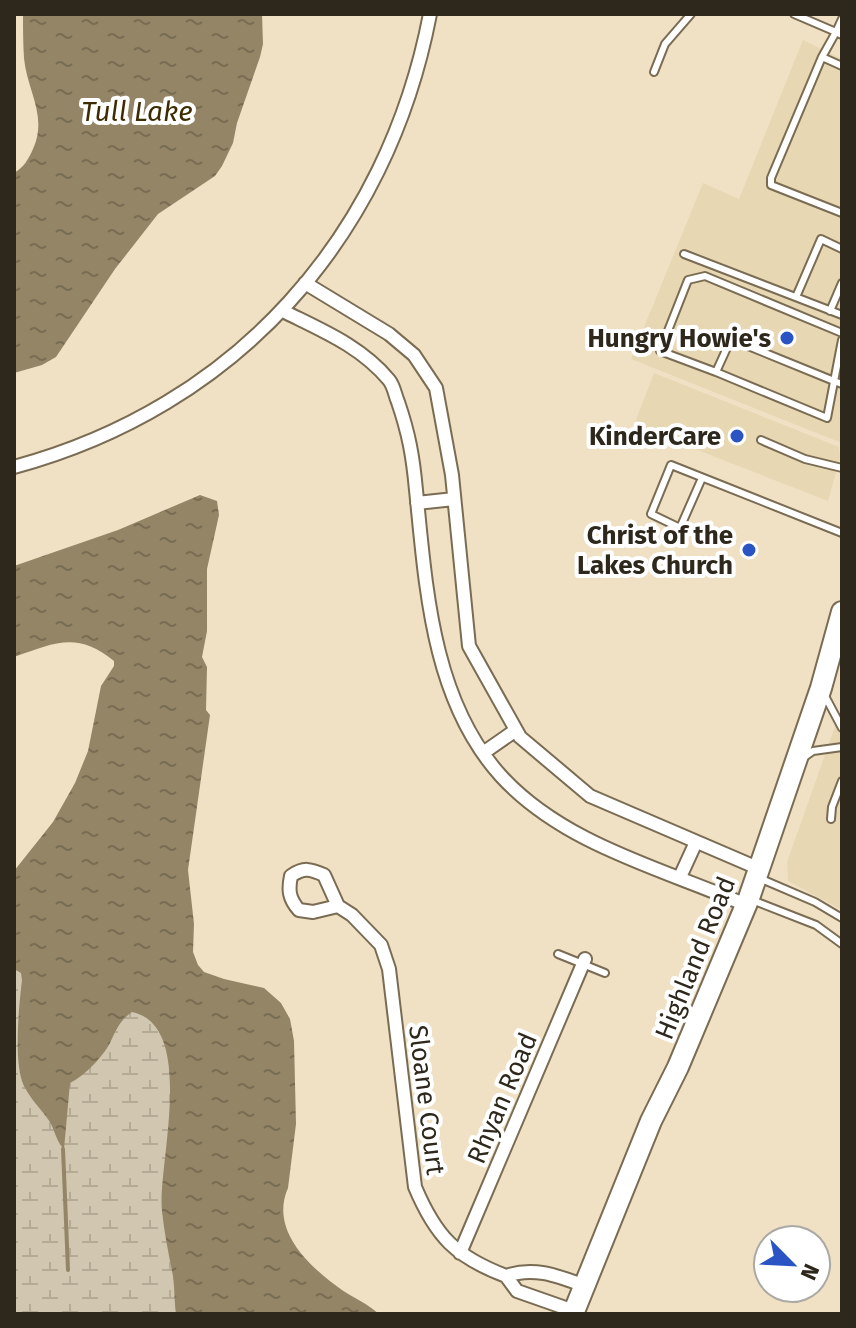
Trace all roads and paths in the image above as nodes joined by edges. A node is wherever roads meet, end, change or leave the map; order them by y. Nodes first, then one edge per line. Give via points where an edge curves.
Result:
1 (430, 14) edge
2 (691, 14) edge
3 (794, 14) edge
4 (842, 19) edge
5 (839, 33) edge
6 (822, 57) junction
7 (842, 66) edge
8 (654, 72) dead end
9 (842, 213) edge
10 (842, 249) edge
11 (684, 254) dead end
12 (305, 283) junction
13 (842, 283) edge
14 (796, 297) junction
15 (283, 311) junction
16 (830, 311) junction
17 (842, 315) edge
18 (842, 333) edge
19 (842, 340) edge
20 (716, 372) junction
21 (834, 381) junction
22 (842, 384) edge
23 (761, 440) dead end
24 (14, 467) edge
25 (842, 468) edge
26 (702, 478) junction
27 (454, 499) junction
28 (417, 503) junction
29 (842, 533) edge
30 (841, 618) edge
31 (821, 688) junction
32 (842, 728) edge
33 (516, 730) junction
34 (842, 747) edge
35 (483, 753) junction
36 (796, 762) junction
37 (842, 781) edge
38 (831, 819) dead end
39 (696, 842) junction
40 (758, 874) junction
41 (680, 877) junction
42 (748, 902) junction
43 (338, 906) dead end
44 (842, 918) edge
45 (842, 944) edge
46 (558, 954) dead end
47 (584, 962) junction
48 (605, 973) dead end
49 (460, 1253) junction
50 (506, 1276) junction
51 (585, 1286) junction
52 (574, 1313) edge

1 - 12 street via 393,139 349,223
2 - 8 lane via 665,44
3 - 5 lane
4 - 5 lane
5 - 6 lane
6 - 7 lane
6 - 9 lane via 771,185
10 - 14 lane via 821,239
11 - 14 lane
12 - 15 street
12 - 27 street via 414,355 436,388
13 - 16 lane
14 - 16 lane
15 - 24 street via 208,376 162,405 74,447
15 - 28 street via 353,346 391,382 411,438
16 - 17 lane
18 - 20 lane via 705,276 688,280 660,351
19 - 21 lane
20 - 21 lane via 731,339
20 - 21 lane via 827,418
21 - 22 lane
23 - 25 lane
26 - 26 lane via 671,465 651,514 680,528
26 - 29 lane
27 - 28 street
27 - 33 street via 469,646
28 - 35 street via 433,632 460,711
30 - 31 highway, Highland Road
31 - 32 lane
31 - 36 highway, Highland Road
33 - 35 street
33 - 39 street via 590,796
34 - 36 lane via 813,751
35 - 41 street via 542,810 583,837
36 - 40 highway, Highland Road
37 - 38 lane
39 - 40 street
39 - 41 street
40 - 42 highway, Highland Road
40 - 44 lane
41 - 42 street
42 - 45 lane via 816,925
42 - 51 highway, Highland Road
43 - 49 street, Sloane Court via 381,945 389,969 415,1187 428,1218
46 - 47 lane
47 - 48 lane
47 - 49 street, Rhyan Road
49 - 50 street, Sloane Court
50 - 51 street, Sloane Court via 524,1270
50 - 52 street, Sloane Court via 517,1291
51 - 52 highway, Highland Road

